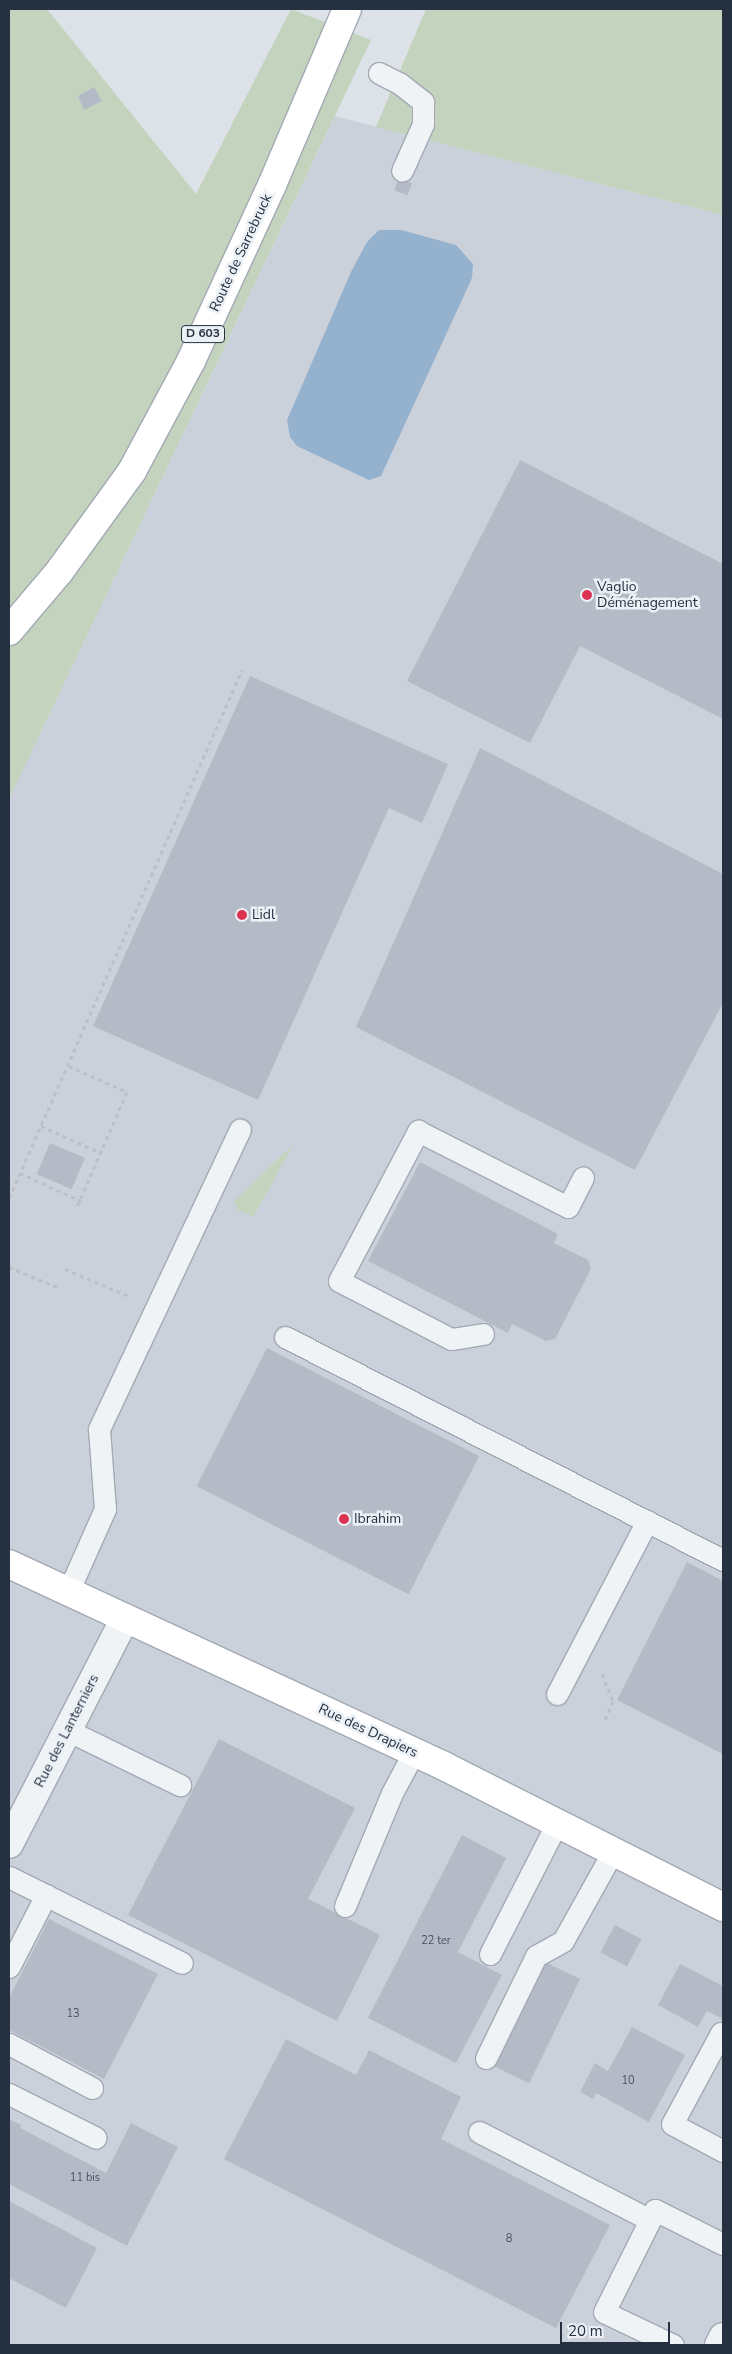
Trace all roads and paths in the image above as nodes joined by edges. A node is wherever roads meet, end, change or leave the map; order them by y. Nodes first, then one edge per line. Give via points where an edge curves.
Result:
1 (347, 9) edge
2 (379, 73) dead end
3 (402, 171) dead end
4 (9, 631) edge
5 (242, 670) dead end
6 (69, 1066) junction
7 (41, 1126) junction
8 (240, 1129) dead end
9 (101, 1153) junction
10 (20, 1173) junction
11 (583, 1178) dead end
12 (9, 1198) edge
13 (81, 1201) junction
14 (76, 1209) dead end
15 (9, 1267) edge
16 (65, 1269) dead end
17 (56, 1287) dead end
18 (156, 1308) junction
19 (483, 1334) dead end
20 (285, 1337) dead end
21 (647, 1521) junction
22 (723, 1560) edge
23 (9, 1564) edge
24 (68, 1592) junction
25 (125, 1618) junction
26 (599, 1665) dead end
27 (557, 1694) dead end
28 (605, 1720) dead end
29 (67, 1730) junction
30 (414, 1752) junction
31 (180, 1785) dead end
32 (557, 1822) junction
33 (9, 1844) edge
34 (613, 1851) junction
35 (9, 1877) edge
36 (46, 1895) junction
37 (345, 1906) dead end
38 (723, 1907) edge
39 (490, 1954) dead end
40 (182, 1963) dead end
41 (9, 1967) edge
42 (723, 2035) edge
43 (9, 2044) edge
44 (486, 2058) dead end
45 (92, 2088) dead end
46 (9, 2094) edge
47 (479, 2132) dead end
48 (96, 2138) dead end
49 (723, 2151) edge
50 (650, 2220) junction
51 (723, 2244) edge
52 (723, 2337) edge
53 (673, 2345) edge
54 (719, 2345) edge

1 - 4 street, Route de Sarrebruck / D 603 via 272,185 191,361 132,471 59,572
2 - 3 lane via 400,83 423,102 423,124
5 - 6 path
6 - 7 path
6 - 9 path via 127,1092
7 - 9 path
7 - 10 path
8 - 18 lane
9 - 13 path
10 - 12 path
10 - 13 path
11 - 19 lane via 568,1207 418,1131 339,1281 451,1339
13 - 14 path
15 - 17 path
16 - 18 path
18 - 24 lane via 99,1430 105,1509
20 - 21 lane
21 - 22 lane
21 - 27 lane
23 - 24 street, Rue des Drapiers
24 - 25 street, Rue des Drapiers
25 - 29 street, Rue des Lanterniers
25 - 30 street, Rue des Drapiers
26 - 28 path via 613,1701
29 - 31 lane
29 - 33 street, Rue des Lanterniers
30 - 32 street, Rue des Drapiers
30 - 37 lane via 392,1793
32 - 34 street, Rue des Drapiers
32 - 39 lane
34 - 38 street, Rue des Drapiers
34 - 44 lane via 563,1942 536,1956
35 - 36 lane
36 - 40 lane
36 - 41 lane
42 - 49 lane via 672,2124
43 - 45 lane
46 - 48 lane
47 - 50 lane
50 - 51 lane via 656,2210
50 - 53 lane via 604,2312
52 - 54 street

